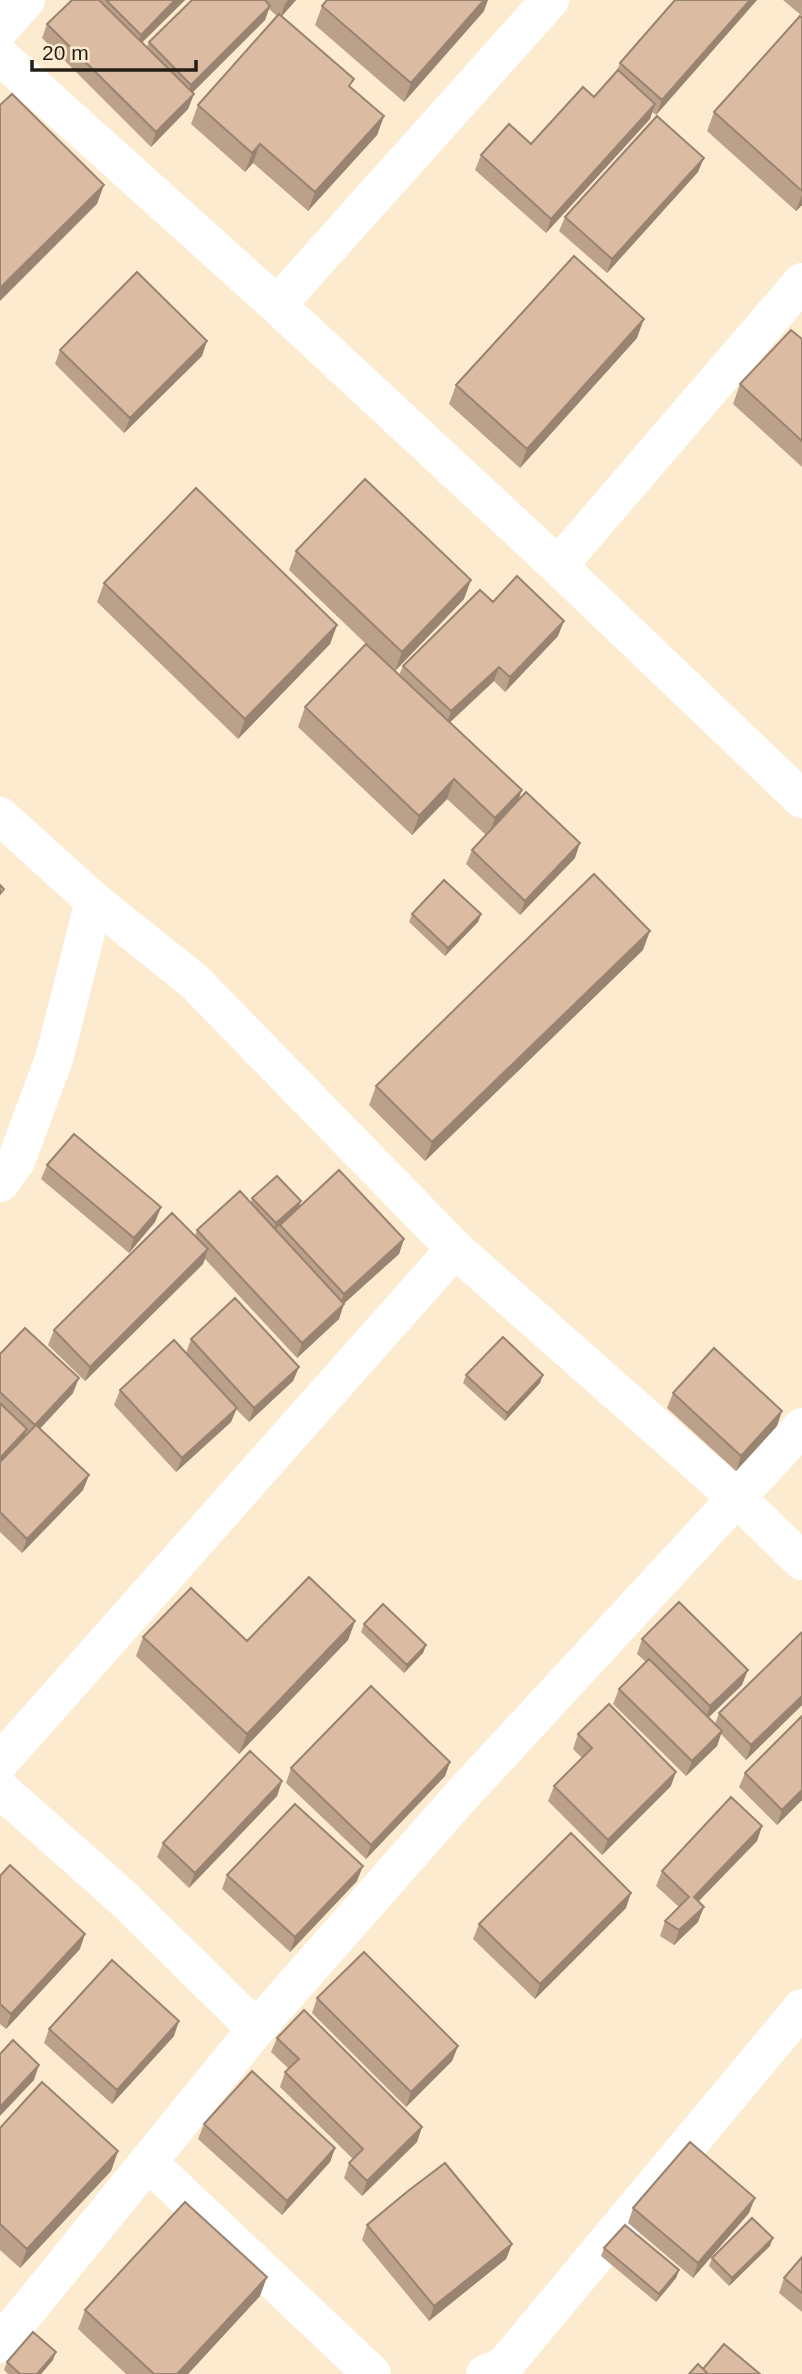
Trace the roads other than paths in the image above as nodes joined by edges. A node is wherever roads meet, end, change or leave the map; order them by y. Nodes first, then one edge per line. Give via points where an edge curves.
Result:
1 (26, 0) edge
2 (550, 0) edge
3 (0, 29) edge
4 (0, 56) edge
5 (802, 282) edge
6 (277, 305) junction
7 (558, 566) junction
8 (802, 799) edge
9 (0, 816) edge
10 (94, 901) junction
11 (0, 1183) edge
12 (455, 1249) junction
13 (802, 1427) edge
14 (738, 1499) junction
15 (802, 1561) edge
16 (0, 1762) edge
17 (0, 1789) edge
18 (802, 2008) edge
19 (256, 2029) junction
20 (148, 2162) junction
21 (0, 2344) edge
22 (372, 2374) edge
23 (485, 2374) edge

1 - 3 street
2 - 6 street
4 - 6 street
5 - 7 street
6 - 7 street
7 - 8 street
9 - 10 street
10 - 11 street via 54,1059 16,1161
10 - 12 street via 194,981
12 - 14 street
12 - 16 street
13 - 14 street
14 - 15 street
14 - 19 street via 461,1796
17 - 19 street via 123,1898
18 - 23 street via 504,2365
19 - 20 street
20 - 21 street
20 - 22 street

